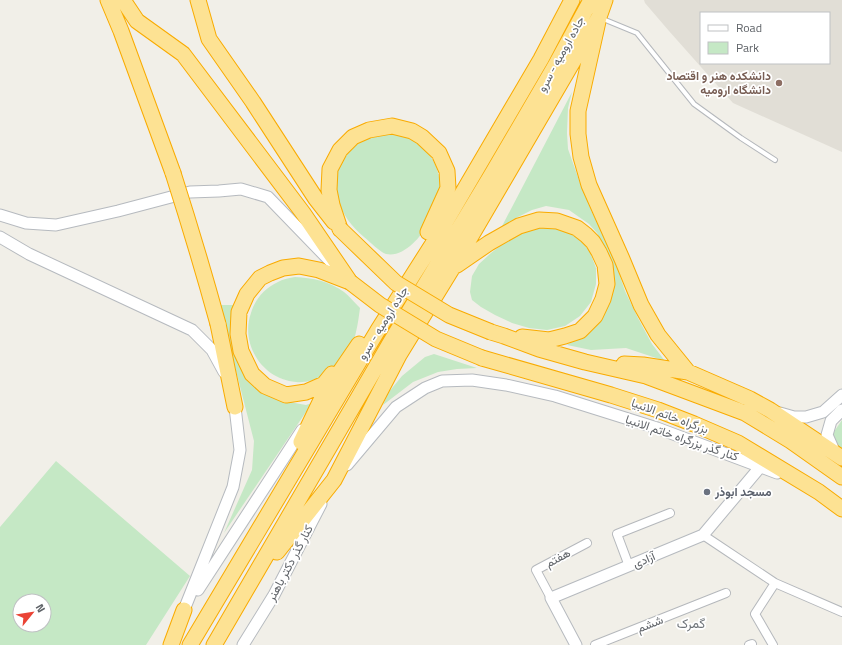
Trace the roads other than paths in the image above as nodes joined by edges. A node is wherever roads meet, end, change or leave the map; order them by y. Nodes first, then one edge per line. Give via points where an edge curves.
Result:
1 (108, 0) edge
2 (123, 0) edge
3 (198, 0) edge
4 (572, 0) edge
5 (591, 0) edge
6 (605, 0) edge
7 (598, 17) junction
8 (774, 160) dead end
9 (479, 165) junction
10 (0, 215) edge
11 (340, 229) junction
12 (428, 232) junction
13 (0, 237) edge
14 (453, 267) junction
15 (350, 282) junction
16 (497, 334) junction
17 (356, 348) junction
18 (585, 362) junction
19 (688, 372) junction
20 (842, 395) edge
21 (322, 398) junction
22 (235, 407) junction
23 (770, 410) junction
24 (842, 410) edge
25 (839, 455) edge
26 (761, 466) junction
27 (842, 477) edge
28 (334, 480) junction
29 (813, 489) junction
30 (842, 509) edge
31 (670, 513) dead end
32 (842, 514) edge
33 (257, 533) junction
34 (703, 535) junction
35 (587, 543) dead end
36 (628, 566) junction
37 (775, 583) junction
38 (726, 593) dead end
39 (242, 598) junction
40 (551, 598) junction
41 (184, 610) junction
42 (842, 612) edge
43 (164, 645) edge
44 (171, 645) edge
45 (190, 645) edge
46 (214, 645) edge
47 (242, 645) edge
48 (576, 645) edge
49 (595, 645) edge
50 (773, 645) edge

1 - 22 highway, bridge via 173,173 188,221 218,324
2 - 15 highway via 137,21 183,54 303,213
3 - 11 highway via 209,39 316,199
4 - 9 highway, جاده ارومیه - سرو
5 - 39 highway, جاده ارومیه - سرو via 536,100 390,343
6 - 7 highway
7 - 8 lane via 636,33 694,104
7 - 14 highway
7 - 19 highway via 578,111 581,156 590,185 641,305 658,335
9 - 12 highway
9 - 33 highway, جاده ارومیه - سرو
10 - 15 main road via 26,223 56,225 190,192 241,189 268,197
11 - 12 highway via 329,190 330,169 340,150 353,137 370,130 392,126 412,131 422,137 439,153 447,171 448,188
11 - 16 highway, bridge via 396,283 449,315
12 - 17 highway
13 - 22 main road via 28,254 192,330 212,350 225,373
14 - 16 highway via 519,226 539,220 557,221 577,228 600,252 605,265 606,284 603,299 595,316 580,330 549,340
14 - 28 highway via 399,355
15 - 17 highway via 319,270 299,266 270,273 260,278 247,294 239,312 238,334 241,351 252,374 265,386 286,395 306,392 324,384
15 - 29 highway, بزرگراه خاتم الانبیا, bridge via 380,305 436,339 482,358 611,395 694,424 738,443
16 - 18 highway
17 - 21 highway
18 - 19 highway via 643,365
18 - 27 highway via 646,376 745,413
19 - 23 highway
20 - 23 main road via 823,412 806,417 794,417
21 - 33 highway
21 - 41 main road
22 - 41 main road via 240,450 233,487
23 - 25 highway
24 - 25 main road via 831,421 827,435
26 - 28 main road, کنار گذر بزرگراه خاتم الانبیا via 657,428 555,396 472,380 442,381 424,388 396,407
26 - 29 main road, کنار گذر بزرگراه خاتم الانبیا
26 - 34 main road, آزادی
28 - 39 highway
28 - 47 main road, کنار گذر دکتر باهنر via 274,595
29 - 30 highway, بزرگراه خاتم الانبیا
29 - 32 highway
31 - 36 street via 617,534
33 - 45 highway, جاده ارومیه - سرو
34 - 36 main road, آزادی
34 - 37 street
35 - 40 street, هفتم via 536,570
36 - 40 main road, آزادی
37 - 42 street
37 - 50 street via 755,614
38 - 49 street, ششم
39 - 46 highway, جاده ارومیه - سرو
40 - 48 main road
41 - 43 main road
41 - 44 highway

